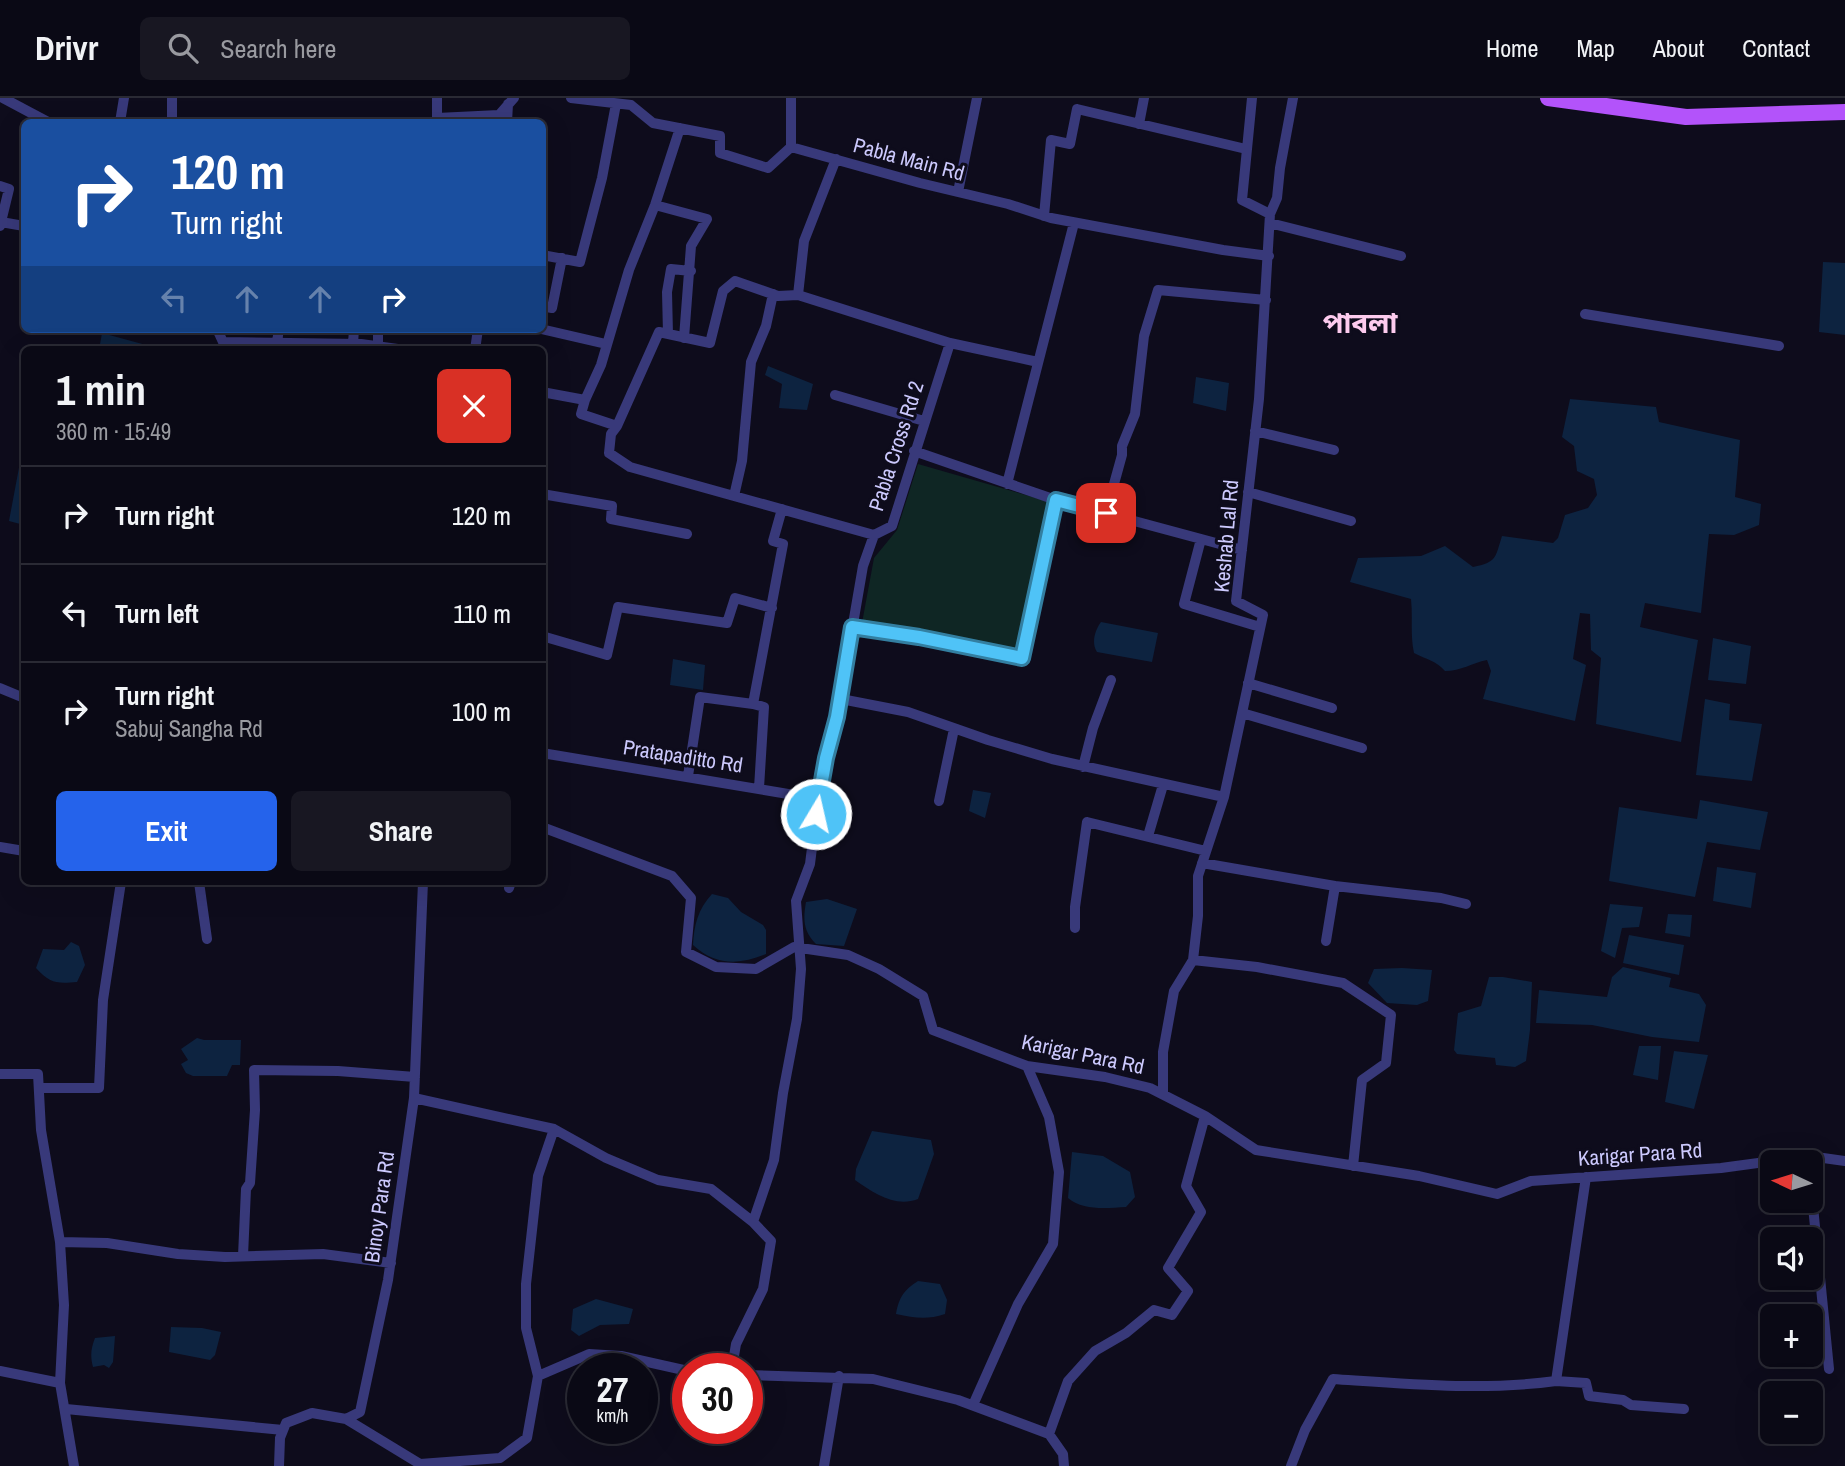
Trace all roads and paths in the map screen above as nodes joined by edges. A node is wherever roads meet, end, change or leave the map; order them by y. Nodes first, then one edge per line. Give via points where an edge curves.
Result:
1 (124, 98) edge
2 (172, 98) edge
3 (437, 98) edge
4 (570, 98) edge
5 (791, 98) edge
6 (977, 98) edge
7 (1144, 98) edge
8 (1252, 98) edge
9 (1293, 98) edge
10 (1548, 98) edge
11 (1606, 98) edge
12 (1, 99) edge
13 (511, 101) edge
14 (616, 104) junction
15 (1845, 104) edge
16 (1845, 112) edge
17 (42, 119) edge
18 (120, 119) edge
19 (172, 119) edge
20 (435, 119) edge
21 (479, 119) edge
22 (508, 119) edge
23 (1139, 124) junction
24 (680, 128) junction
25 (791, 147) junction
26 (1247, 149) junction
27 (836, 159) junction
28 (0, 186) edge
29 (958, 192) junction
30 (655, 205) junction
31 (1044, 216) junction
32 (1270, 219) junction
33 (1074, 223) junction
34 (0, 224) edge
35 (21, 226) edge
36 (546, 256) edge
37 (1269, 256) junction
38 (1401, 256) dead end
39 (562, 258) junction
40 (691, 271) junction
41 (773, 294) junction
42 (798, 295) junction
43 (1266, 300) junction
44 (546, 306) edge
45 (1585, 314) dead end
46 (546, 330) edge
47 (278, 333) edge
48 (354, 333) edge
49 (378, 333) edge
50 (668, 334) junction
51 (684, 338) junction
52 (277, 342) junction
53 (950, 343) junction
54 (354, 344) junction
55 (606, 344) junction
56 (223, 346) edge
57 (378, 346) joint
58 (1779, 346) dead end
59 (1038, 362) junction
60 (546, 393) edge
61 (835, 395) dead end
62 (585, 400) junction
63 (924, 421) junction
64 (617, 426) junction
65 (1255, 431) junction
66 (1334, 450) dead end
67 (914, 451) junction
68 (1007, 484) junction
69 (1248, 492) junction
70 (546, 495) edge
71 (734, 496) junction
72 (1056, 500) junction
73 (782, 509) junction
74 (1106, 513) junction
75 (1350, 521) dead end
76 (687, 534) dead end
77 (874, 535) junction
78 (1202, 539) junction
79 (1242, 550) junction
80 (772, 608) junction
81 (852, 627) junction
82 (1260, 627) junction
83 (546, 637) edge
84 (1111, 680) dead end
85 (1248, 683) junction
86 (0, 688) edge
87 (21, 697) edge
88 (841, 699) junction
89 (753, 704) junction
90 (1332, 708) dead end
91 (1242, 713) junction
92 (954, 729) junction
93 (1362, 748) dead end
94 (546, 754) edge
95 (1083, 767) junction
96 (688, 776) junction
97 (1163, 785) junction
98 (759, 788) junction
99 (1224, 797) junction
100 (818, 799) junction
101 (939, 801) dead end
102 (546, 829) edge
103 (1148, 836) junction
104 (0, 847) edge
105 (21, 850) edge
106 (1206, 850) junction
107 (1202, 863) junction
108 (121, 885) edge
109 (199, 885) edge
110 (423, 885) edge
111 (1335, 886) junction
112 (1466, 904) dead end
113 (1075, 928) dead end
114 (207, 939) dead end
115 (1326, 941) dead end
116 (799, 947) junction
117 (1193, 960) junction
118 (1027, 1066) junction
119 (0, 1074) edge
120 (415, 1077) junction
121 (40, 1088) junction
122 (1163, 1093) junction
123 (414, 1098) junction
124 (1205, 1116) junction
125 (554, 1129) junction
126 (1824, 1160) edge
127 (1845, 1161) edge
128 (1760, 1164) edge
129 (1353, 1166) junction
130 (1586, 1177) junction
131 (1814, 1213) edge
132 (753, 1222) junction
133 (60, 1242) junction
134 (243, 1256) junction
135 (391, 1263) junction
136 (734, 1353) edge
137 (672, 1367) edge
138 (1829, 1370) dead end
139 (0, 1371) edge
140 (763, 1375) edge
141 (538, 1376) junction
142 (839, 1376) junction
143 (1556, 1381) junction
144 (60, 1383) junction
145 (973, 1405) junction
146 (66, 1409) junction
147 (1684, 1409) dead end
148 (346, 1419) junction
149 (283, 1430) junction
150 (1049, 1434) junction
151 (74, 1466) edge
152 (279, 1466) edge
153 (824, 1466) edge
154 (1064, 1466) edge
155 (1291, 1466) edge

1 - 18 street
2 - 19 street
3 - 20 street
4 - 14 street
5 - 25 street
6 - 29 street
7 - 23 street
8 - 26 street
9 - 32 street, Keshab Lal Rd
10 - 16 main road via 1686,117
11 - 15 main road via 1685,108
12 - 17 street
13 - 21 street via 499,115
13 - 22 street
14 - 24 street via 631,105 653,123
14 - 39 street via 580,262
23 - 26 street
23 - 31 street via 1077,109 1070,144 1051,140
24 - 25 street via 720,136 720,153 768,168
24 - 30 street
25 - 27 street, Pabla Main Rd
26 - 32 street via 1242,200
27 - 29 street, Pabla Main Rd
27 - 42 street via 804,241
28 - 34 street via 9,189
29 - 31 street, Pabla Main Rd
30 - 40 street via 707,219 691,246
30 - 55 street
31 - 33 street, Pabla Main Rd
32 - 37 street, Keshab Lal Rd
32 - 38 street
33 - 37 street, Pabla Main Rd
33 - 59 street
34 - 35 street
36 - 39 street
37 - 43 street, Keshab Lal Rd
39 - 44 street via 552,307
40 - 50 street via 671,269
40 - 51 street
41 - 42 street
41 - 51 street via 735,281 723,291 710,343
41 - 71 street via 751,362 743,461
42 - 53 street
43 - 65 street, Keshab Lal Rd
43 - 74 street via 1157,290 1144,336 1135,414
45 - 58 street
46 - 55 street
47 - 52 street
48 - 54 street
49 - 57 street
50 - 51 street
50 - 64 street via 659,332
52 - 54 street
52 - 56 street
53 - 59 street
53 - 63 street, Pabla Cross Rd 2
54 - 57 street
55 - 62 street
59 - 68 street
60 - 62 street
61 - 63 street
62 - 64 street via 581,414
63 - 67 street, Pabla Cross Rd 2
64 - 71 street, Pabla Cross Rd 2 via 609,453 630,467
65 - 66 street
65 - 69 street, Keshab Lal Rd
67 - 68 street
67 - 77 street, Pabla Cross Rd 2 via 891,526
68 - 72 street
69 - 75 street
69 - 79 street, Keshab Lal Rd
70 - 76 street via 612,506 611,519
71 - 73 street, Pabla Cross Rd 2
72 - 74 street
72 - 81 street via 1022,658
73 - 77 street, Pabla Cross Rd 2
73 - 80 street via 773,541 783,544
74 - 78 street
77 - 81 street
78 - 79 street
78 - 82 street via 1184,604
79 - 82 street, Keshab Lal Rd via 1236,601 1263,615
80 - 83 street via 734,598 727,623 618,607 607,655
80 - 89 street
81 - 88 street
82 - 85 street
84 - 95 street
85 - 90 street
85 - 91 street
86 - 87 street
88 - 92 street via 908,712
88 - 100 street
89 - 96 street via 700,697
89 - 98 street via 764,707
91 - 93 street
91 - 99 street
92 - 95 street
92 - 101 street
94 - 96 street, Pratapaditto Rd
95 - 97 street
96 - 98 street, Pratapaditto Rd
97 - 99 street
97 - 103 street
98 - 100 street, Pratapaditto Rd
99 - 106 street
100 - 116 street via 810,863 796,901
102 - 116 street via 672,876 691,898 686,952 716,967 756,969
103 - 106 street
103 - 113 street via 1087,822
104 - 105 street
106 - 107 street
107 - 111 street
107 - 117 street
108 - 121 street via 103,1000 99,1088
109 - 114 street
110 - 120 street, Binoy Para Rd
111 - 112 street
111 - 115 street
116 - 118 street, Karigar Para Rd via 848,955 879,969 923,996 933,1030
116 - 132 street via 797,1019 774,1160
117 - 122 street via 1174,991 1163,1052
117 - 129 street via 1343,983 1391,1015 1386,1063 1362,1080
118 - 122 street, Karigar Para Rd via 1105,1077
118 - 145 street via 1049,1117 1059,1172 1053,1244 1018,1304
119 - 121 street via 38,1074
120 - 123 street, Binoy Para Rd
120 - 134 street via 254,1070
121 - 133 street via 41,1130
122 - 124 street, Karigar Para Rd
123 - 125 street
123 - 135 street, Binoy Para Rd
124 - 129 street, Karigar Para Rd via 1256,1150
124 - 150 street via 1186,1186 1201,1212 1167,1268 1188,1291 1172,1315 1154,1310 1095,1351 1068,1381
125 - 132 street via 657,1180 711,1189
125 - 141 street via 538,1176 526,1284 526,1328
126 - 127 street, Karigar Para Rd
128 - 130 street, Karigar Para Rd
129 - 130 street, Karigar Para Rd via 1497,1194 1531,1181
130 - 143 street
131 - 138 street
132 - 136 street via 771,1241 763,1289
133 - 134 street
133 - 144 street via 64,1305
134 - 135 street via 323,1254
135 - 148 street, Binoy Para Rd via 360,1412
137 - 141 street via 589,1354
139 - 144 street
140 - 142 street
141 - 148 street via 527,1438 500,1458 420,1464
142 - 145 street via 873,1379
142 - 153 street
143 - 147 street via 1586,1383 1589,1396
143 - 155 street via 1443,1386 1333,1379
144 - 146 street
145 - 150 street
146 - 149 street
146 - 151 street
148 - 149 street via 312,1413 286,1423
149 - 152 street
150 - 154 street via 1063,1454

